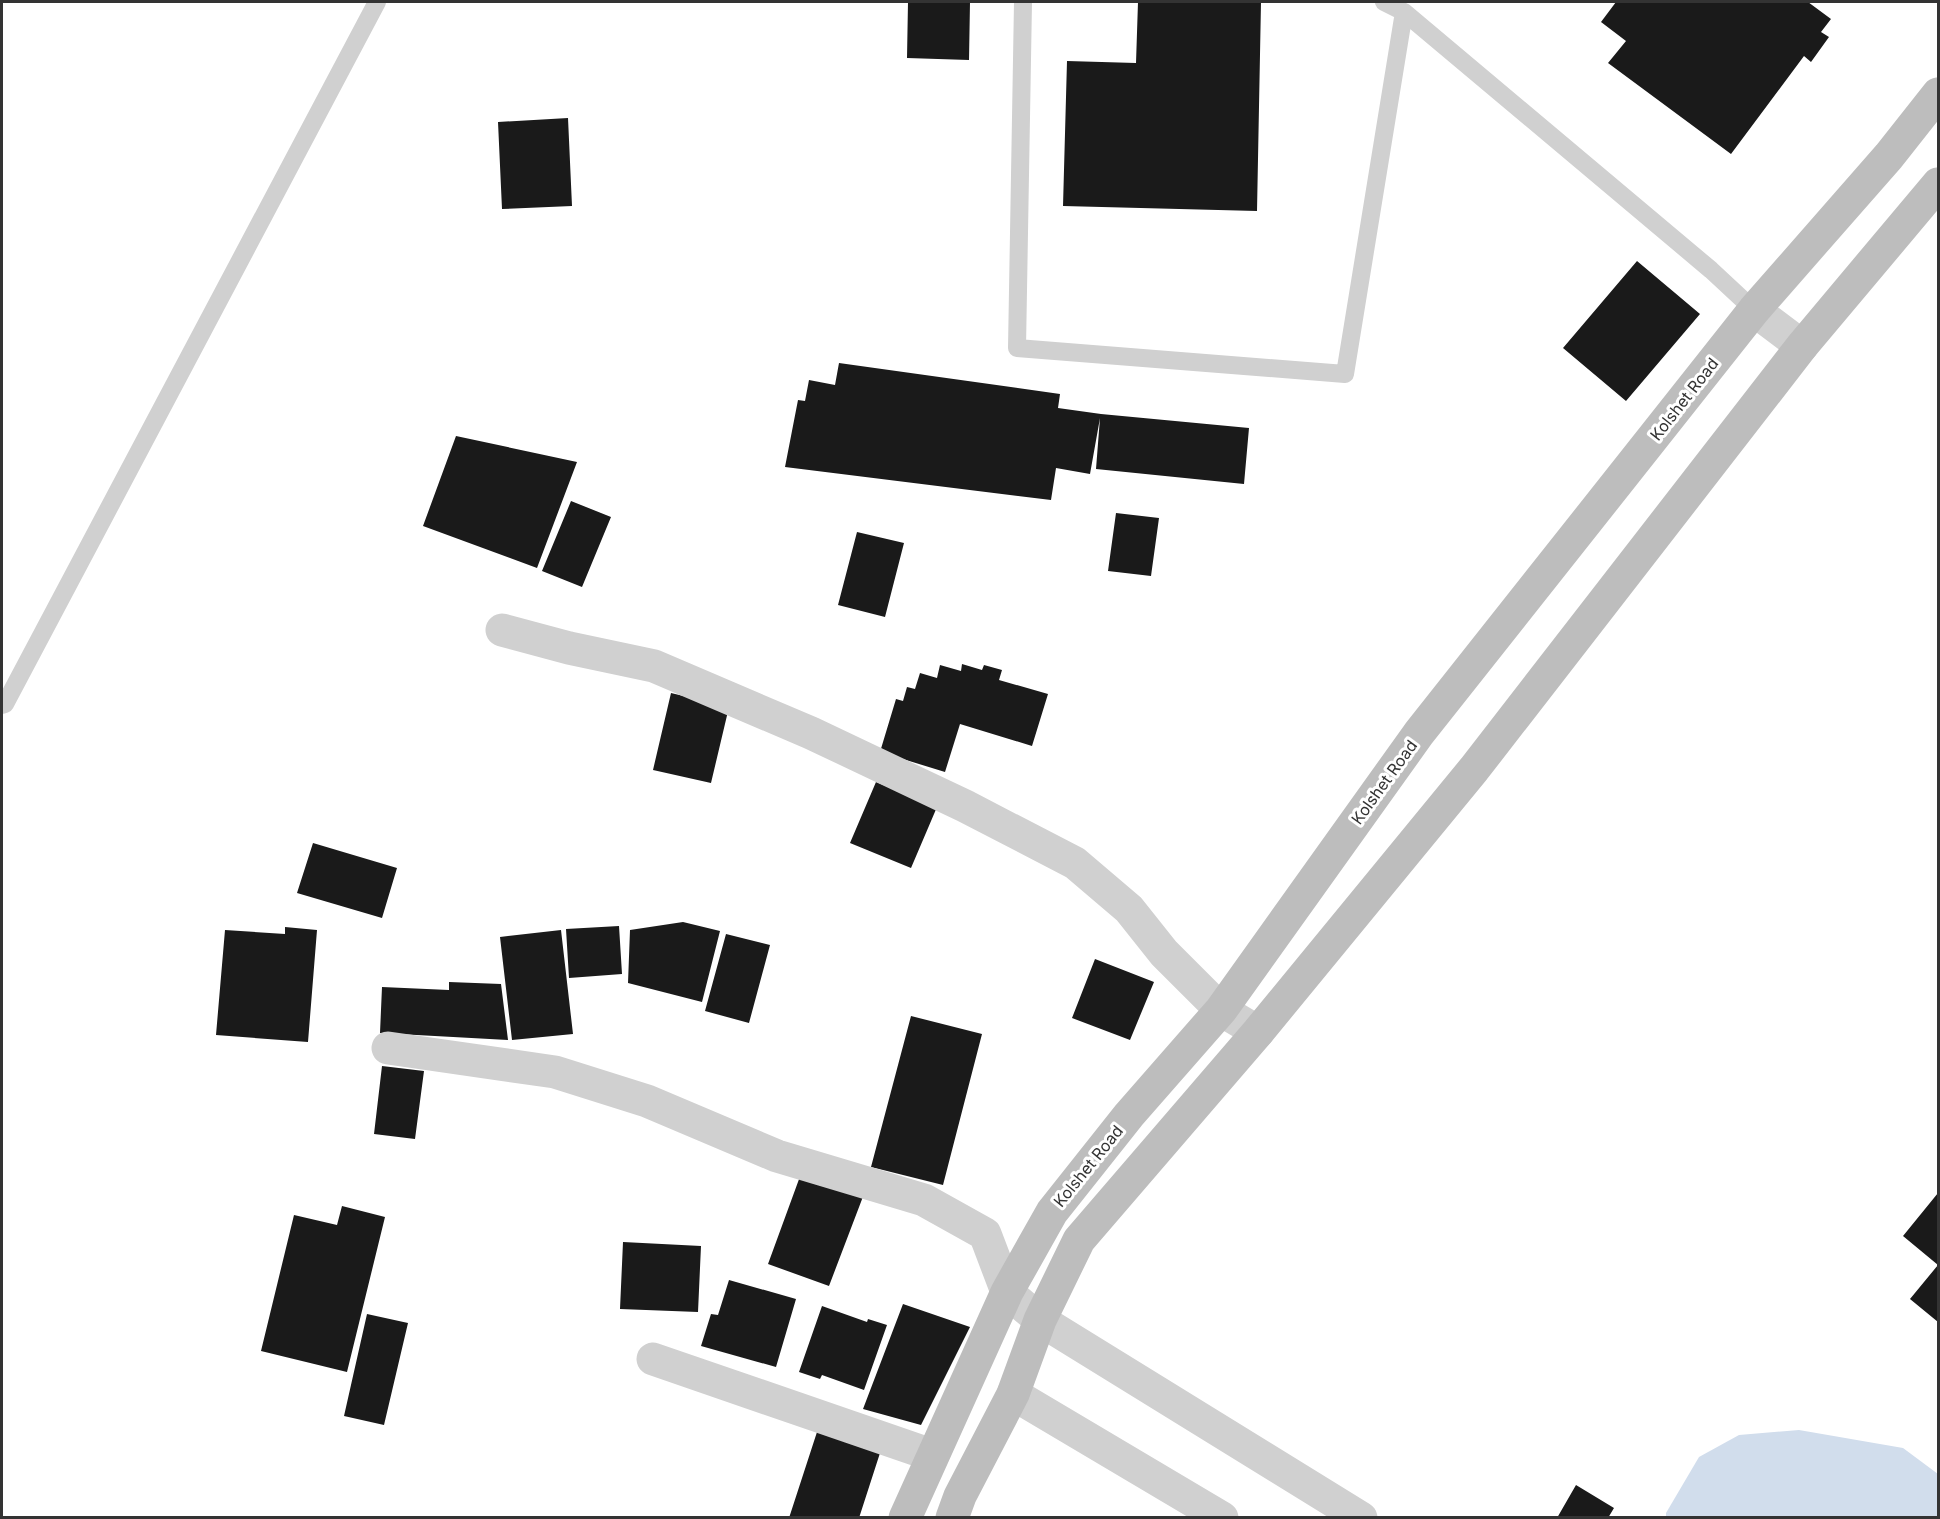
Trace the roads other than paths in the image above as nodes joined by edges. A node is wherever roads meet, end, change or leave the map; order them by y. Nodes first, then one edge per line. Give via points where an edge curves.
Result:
1 (377, 2) edge
2 (1023, 2) edge
3 (1384, 2) edge
4 (1404, 12) junction
5 (1938, 94) edge
6 (1938, 184) edge
7 (1754, 310) junction
8 (1802, 346) junction
9 (502, 630) dead end
10 (2, 705) edge
11 (1221, 1010) junction
12 (1258, 1032) junction
13 (388, 1048) dead end
14 (1007, 1292) junction
15 (1040, 1320) junction
16 (653, 1359) dead end
17 (1013, 1394) junction
18 (931, 1459) junction
19 (905, 1518) edge
20 (952, 1518) edge
21 (1222, 1518) edge
22 (1361, 1518) edge

1 - 10 lane
2 - 4 lane via 1017,348 1345,374
3 - 4 lane
4 - 7 lane via 1712,270
5 - 7 street, Kolshet Road
6 - 8 street
7 - 8 street
7 - 11 street, Kolshet Road via 1419,733
8 - 12 street via 1474,769
9 - 11 street via 654,666 811,733 1075,863 1129,909 1164,953
11 - 12 street
11 - 14 street, Kolshet Road via 1129,1115 1052,1212
12 - 15 street via 1079,1240
13 - 14 street via 555,1072 647,1101 777,1156 924,1200 985,1234
14 - 15 street
14 - 18 street, Kolshet Road
15 - 17 street
15 - 22 street
16 - 18 street via 926,1453
17 - 20 street
17 - 21 street
18 - 19 street, Kolshet Road

